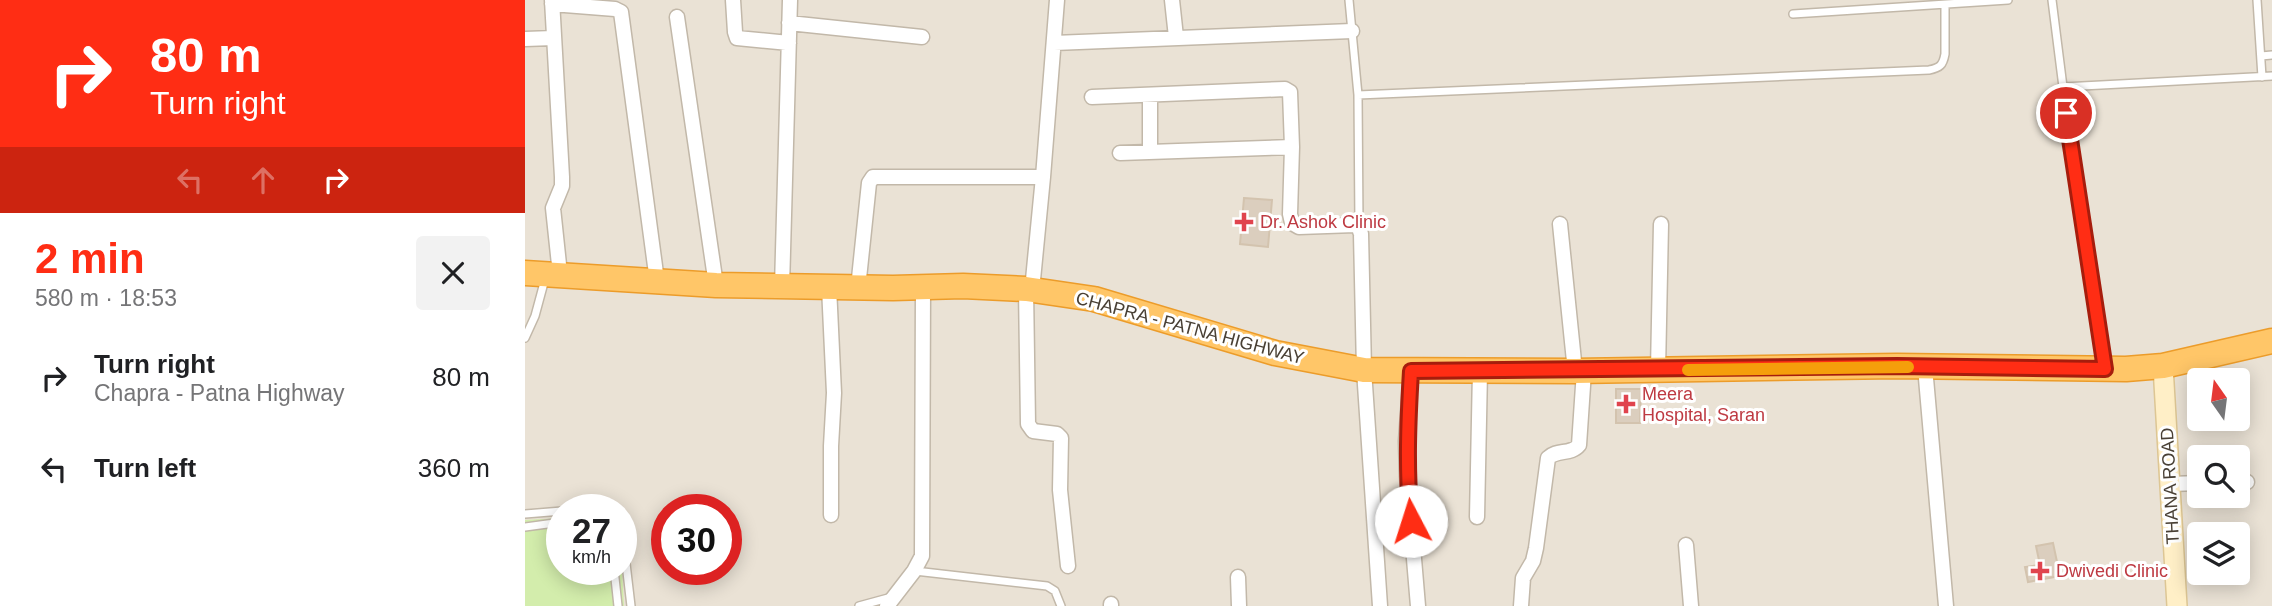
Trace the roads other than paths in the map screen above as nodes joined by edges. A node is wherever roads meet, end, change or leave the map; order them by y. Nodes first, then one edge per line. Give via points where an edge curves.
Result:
1 (733, 0) edge
2 (790, 0) edge
3 (1057, 0) edge
4 (1172, 0) edge
5 (1349, 0) edge
6 (2008, 0) edge
7 (2052, 0) edge
8 (2257, 0) edge
9 (552, 2) edge
10 (1945, 5) junction
11 (1793, 14) dead end
12 (677, 17) dead end
13 (789, 23) junction
14 (1352, 31) junction
15 (922, 37) dead end
16 (1176, 37) junction
17 (553, 38) junction
18 (525, 39) edge
19 (789, 43) junction
20 (1053, 43) junction
21 (2272, 55) edge
22 (2260, 56) junction
23 (2272, 76) edge
24 (2262, 77) junction
25 (2063, 87) junction
26 (1358, 94) junction
27 (1150, 95) junction
28 (1092, 97) dead end
29 (1292, 147) junction
30 (1150, 152) junction
31 (1120, 153) dead end
32 (1043, 177) junction
33 (1560, 224) dead end
34 (1661, 224) dead end
35 (1359, 228) junction
36 (544, 274) edge
37 (657, 281) junction
38 (716, 285) junction
39 (782, 287) junction
40 (829, 288) junction
41 (858, 288) junction
42 (923, 288) junction
43 (1029, 290) junction
44 (525, 338) edge
45 (2272, 341) edge
46 (2163, 366) junction
47 (1925, 367) junction
48 (2105, 369) junction
49 (1364, 370) junction
50 (1658, 370) junction
51 (1411, 371) junction
52 (1480, 371) junction
53 (1580, 371) junction
54 (2187, 483) edge
55 (2170, 484) junction
56 (546, 512) edge
57 (525, 514) edge
58 (831, 515) dead end
59 (1477, 517) dead end
60 (546, 524) edge
61 (525, 527) edge
62 (1686, 545) dead end
63 (1067, 566) dead end
64 (914, 571) junction
65 (1238, 577) dead end
66 (616, 585) edge
67 (629, 585) edge
68 (889, 602) edge
69 (618, 606) edge
70 (631, 606) edge
71 (859, 606) edge
72 (1061, 606) edge
73 (1239, 606) edge
74 (1380, 606) edge
75 (1418, 606) edge
76 (1521, 606) edge
77 (1691, 606) edge
78 (1946, 606) edge
79 (2177, 606) edge

1 - 19 street via 737,38
2 - 13 street
3 - 20 street
4 - 16 street
5 - 14 lane
6 - 10 lane
7 - 25 lane
8 - 22 lane
9 - 17 street
9 - 37 street via 621,12
10 - 11 lane
10 - 26 lane via 1944,61 1929,70
12 - 38 street
13 - 15 street
13 - 19 street
14 - 16 street
14 - 26 lane
16 - 20 street
17 - 18 street
17 - 36 street via 562,186 554,204
19 - 39 street
20 - 32 street
21 - 22 lane
22 - 24 lane
23 - 24 lane
24 - 25 lane
25 - 48 lane
26 - 35 lane
27 - 28 street
27 - 29 street via 1287,90
27 - 30 street
29 - 30 street
29 - 35 street via 1292,223
30 - 31 street
32 - 41 street via 873,177
32 - 43 street
33 - 53 street
34 - 50 street
35 - 49 street
36 - 37 highway, CHAPRA - PATNA HIGHWAY
36 - 44 lane via 538,309
37 - 38 highway, CHAPRA - PATNA HIGHWAY
38 - 39 highway, CHAPRA - PATNA HIGHWAY
39 - 40 highway, CHAPRA - PATNA HIGHWAY
40 - 41 highway, CHAPRA - PATNA HIGHWAY
40 - 58 street via 834,393
41 - 42 highway, CHAPRA - PATNA HIGHWAY
42 - 43 highway, CHAPRA - PATNA HIGHWAY
42 - 64 street via 923,546
43 - 49 highway, CHAPRA - PATNA HIGHWAY via 1094,299 1275,353
43 - 63 street via 1028,424 1033,431 1061,438
45 - 46 highway, CHAPRA - PATNA HIGHWAY
46 - 48 highway, CHAPRA - PATNA HIGHWAY
46 - 55 street, THANA ROAD
47 - 48 highway, CHAPRA - PATNA HIGHWAY
47 - 50 highway, CHAPRA - PATNA HIGHWAY
47 - 78 street
49 - 51 highway, CHAPRA - PATNA HIGHWAY
49 - 74 street
50 - 53 highway, CHAPRA - PATNA HIGHWAY
51 - 52 highway, CHAPRA - PATNA HIGHWAY
51 - 75 street via 1407,476
52 - 53 highway, CHAPRA - PATNA HIGHWAY
52 - 59 street
53 - 76 street via 1579,445 1548,458 1536,548 1523,578
54 - 55 street
55 - 79 street, THANA ROAD
56 - 57 lane
60 - 61 lane
62 - 77 street
64 - 68 street
64 - 72 lane via 1047,586 1055,591
65 - 73 street
66 - 69 lane
67 - 70 lane
68 - 71 lane

